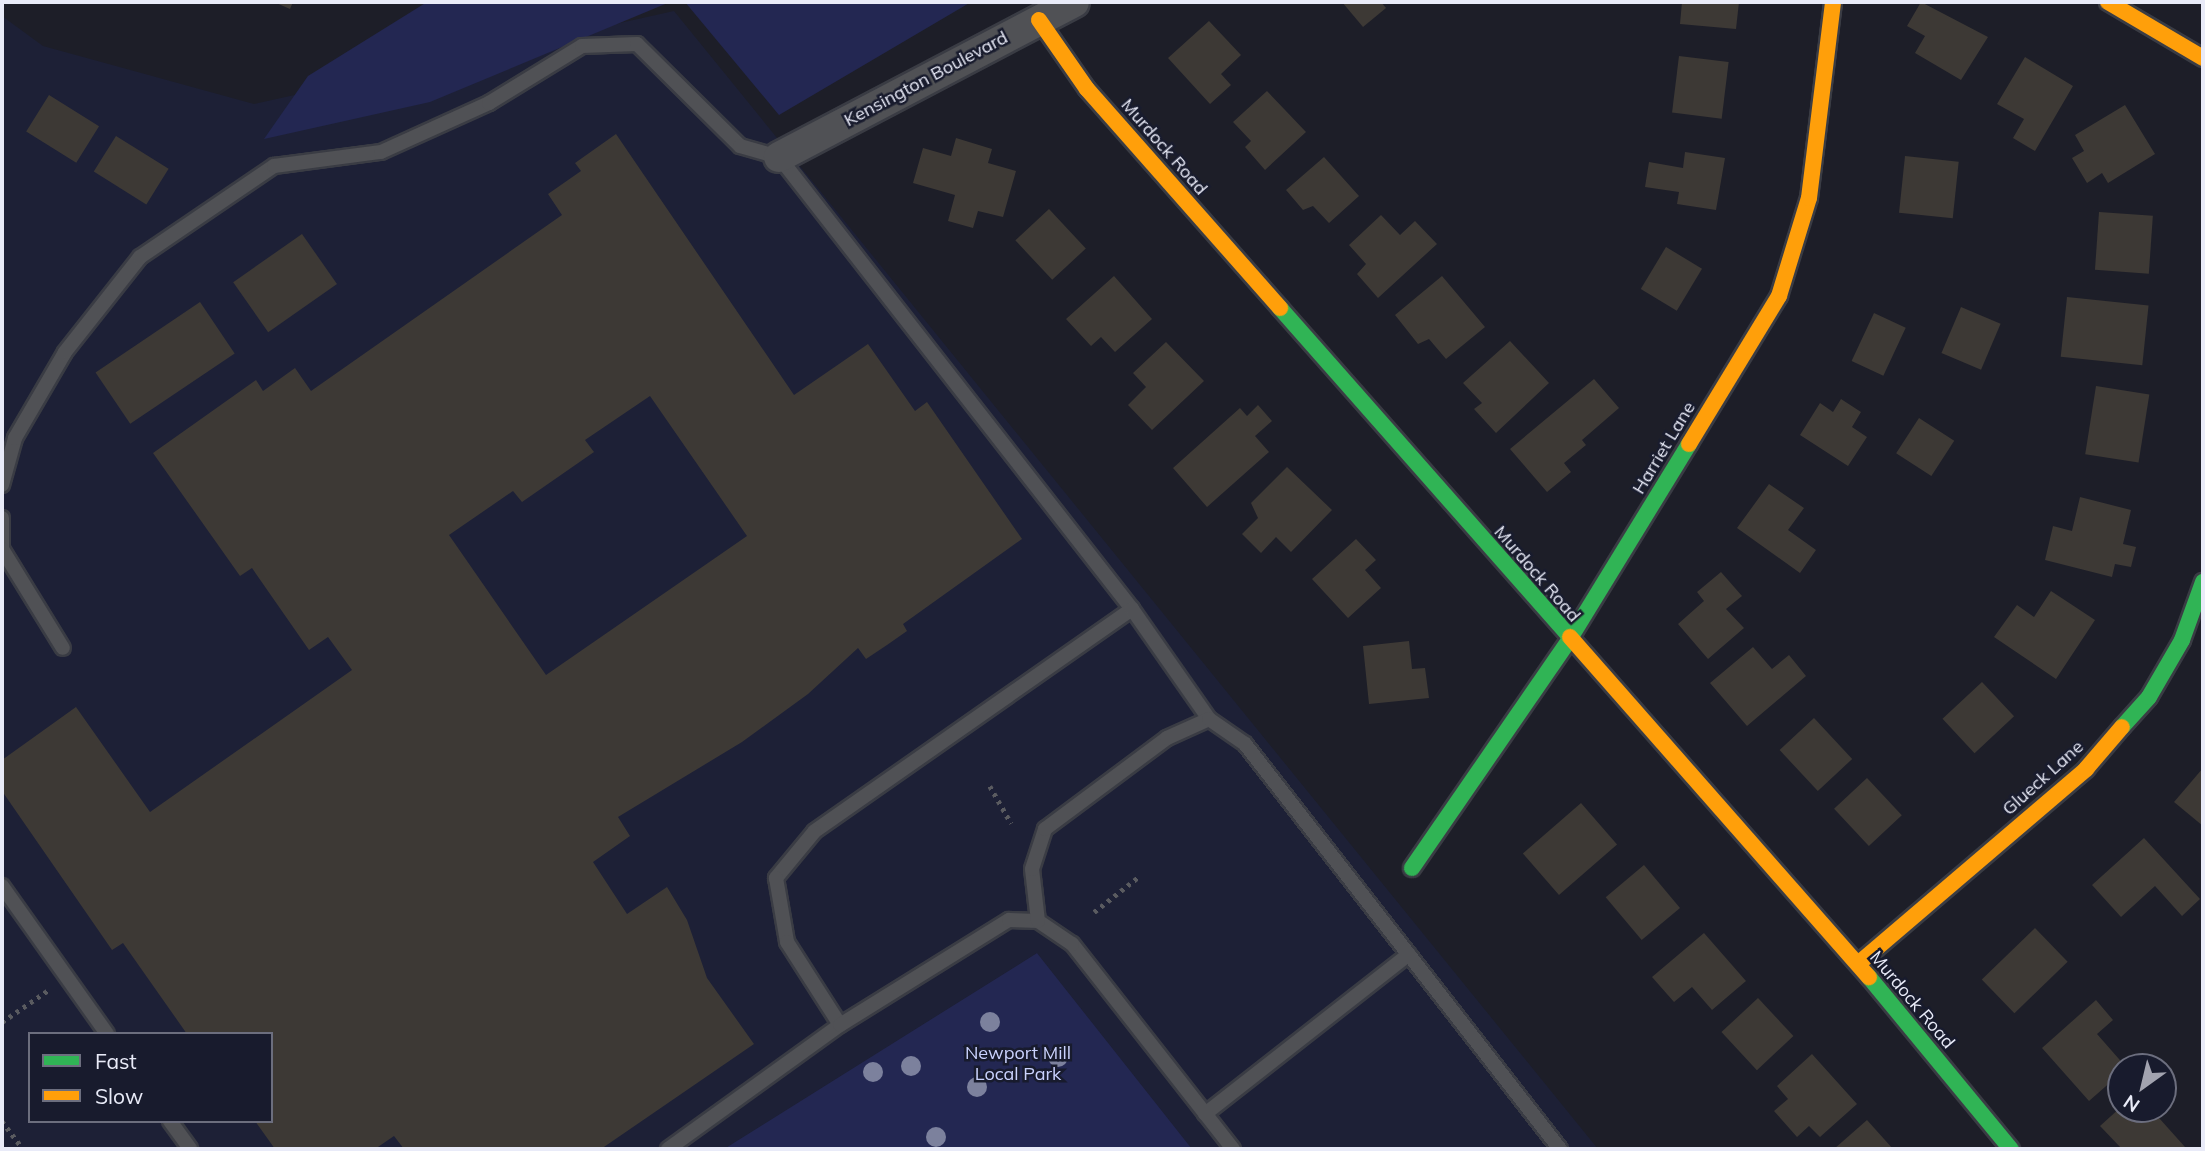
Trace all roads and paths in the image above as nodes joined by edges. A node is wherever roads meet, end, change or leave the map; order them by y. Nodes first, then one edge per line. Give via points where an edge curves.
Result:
1 (1073, 2) edge
2 (1833, 2) edge
3 (2108, 2) edge
4 (1039, 20) junction
5 (2203, 58) edge
6 (779, 157) junction
7 (2, 485) edge
8 (2, 518) edge
9 (2203, 582) edge
10 (1132, 609) junction
11 (1569, 640) junction
12 (62, 648) dead end
13 (1209, 719) junction
14 (989, 786) dead end
15 (1011, 823) dead end
16 (1412, 868) dead end
17 (1137, 878) dead end
18 (2, 886) edge
19 (1094, 912) dead end
20 (1038, 921) junction
21 (1409, 954) junction
22 (1858, 964) junction
23 (66, 977) junction
24 (2, 1022) edge
25 (840, 1025) junction
26 (106, 1032) edge
27 (1205, 1114) junction
28 (2, 1121) edge
29 (171, 1123) edge
30 (23, 1149) edge
31 (190, 1149) edge
32 (668, 1149) edge
33 (1233, 1149) edge
34 (1560, 1149) edge
35 (2011, 1149) edge

1 - 4 street, Kensington Boulevard
2 - 11 street, Harriet Lane via 1809,198 1779,296
3 - 5 street
4 - 6 street, Kensington Boulevard
4 - 11 street, Murdock Road via 1087,89
6 - 7 lane via 740,146 637,44 582,46 489,103 381,152 274,166 140,257 65,352 15,438
6 - 10 lane
8 - 12 lane via 2,549
9 - 22 street, Glueck Lane via 2182,640 2148,697 2086,769
10 - 13 lane
10 - 25 lane via 814,832 776,878 788,942
11 - 16 street, Harriet Lane
11 - 22 street, Murdock Road
13 - 20 lane via 1167,738 1045,830 1032,869
13 - 21 lane via 1245,744
14 - 15 path
17 - 19 path
18 - 23 lane
20 - 25 lane via 1009,920
20 - 27 lane via 1072,944
21 - 27 lane
21 - 34 lane
22 - 35 street, Murdock Road
23 - 24 path
23 - 26 lane
25 - 32 lane
27 - 33 lane
28 - 30 path
29 - 31 lane

